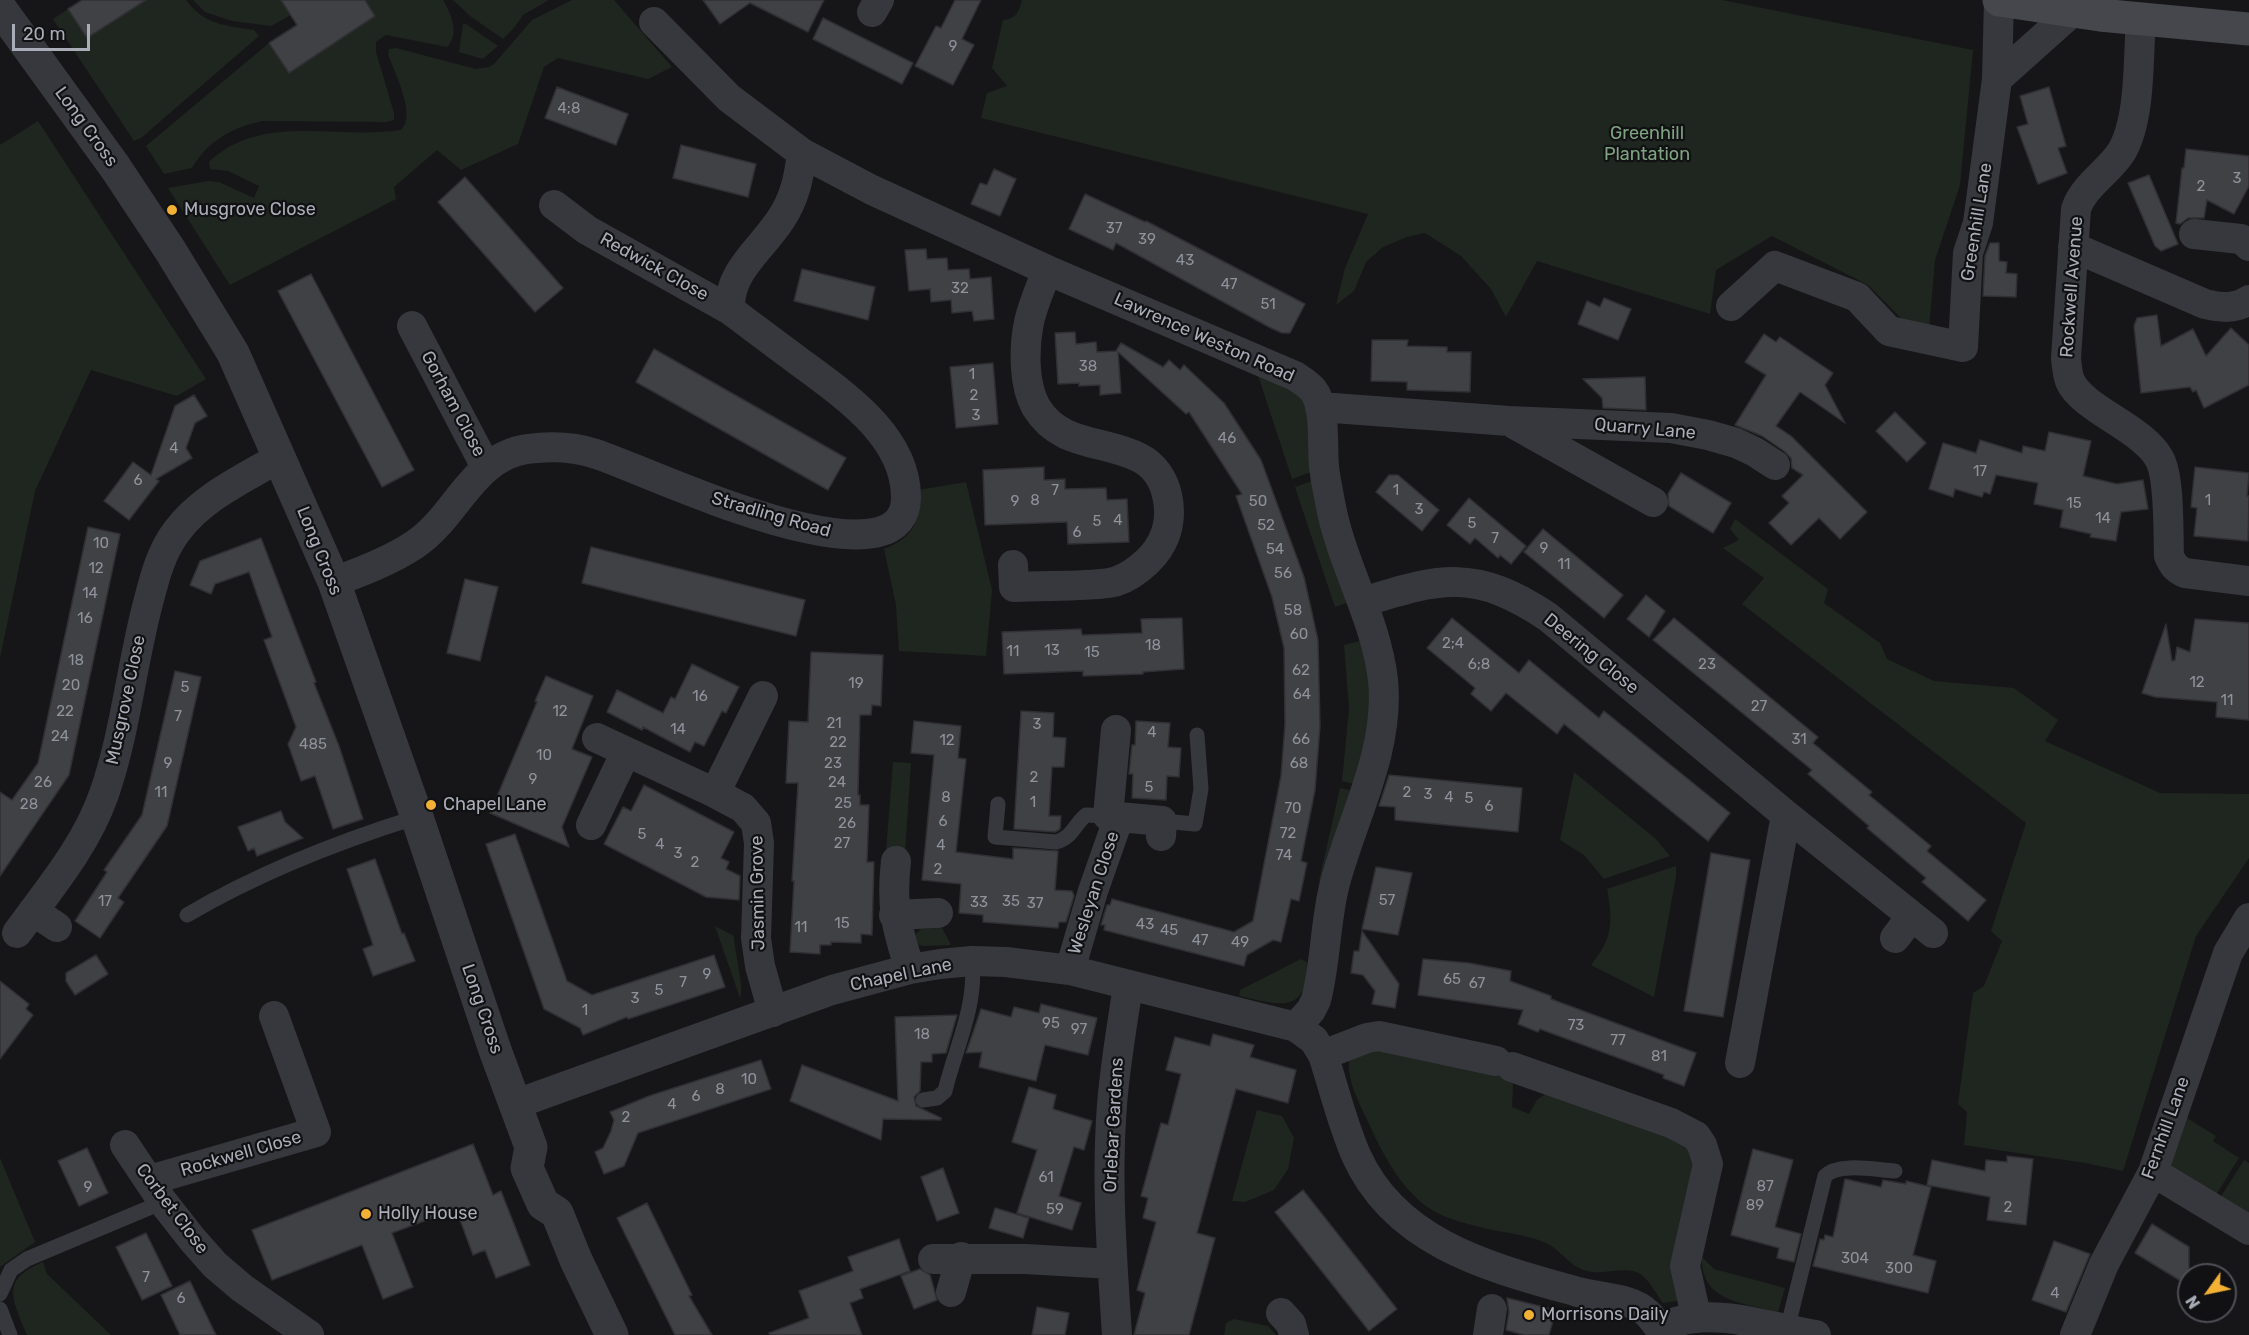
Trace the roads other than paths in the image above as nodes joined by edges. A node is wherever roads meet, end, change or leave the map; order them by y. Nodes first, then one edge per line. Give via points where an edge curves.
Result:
1 (1999, 0) edge
2 (0, 8) edge
3 (2073, 11) junction
4 (2141, 19) junction
5 (654, 22) dead end
6 (2249, 29) edge
7 (1997, 80) junction
8 (802, 153) junction
9 (554, 204) dead end
10 (2194, 234) dead end
11 (2249, 246) edge
12 (2073, 247) junction
13 (1047, 270) junction
14 (2249, 300) edge
15 (1731, 306) dead end
16 (730, 310) junction
17 (411, 339) dead end
18 (1320, 407) junction
19 (1509, 421) junction
20 (280, 457) junction
21 (1775, 465) dead end
22 (486, 467) junction
23 (1653, 502) dead end
24 (1013, 566) dead end
25 (334, 582) junction
26 (2244, 589) edge
27 (1363, 602) junction
28 (763, 696) dead end
29 (1116, 730) dead end
30 (1197, 735) dead end
31 (597, 738) dead end
32 (626, 752) junction
33 (715, 793) junction
34 (998, 804) dead end
35 (1786, 815) junction
36 (1113, 816) junction
37 (417, 817) junction
38 (591, 825) dead end
39 (1161, 828) joint
40 (896, 861) dead end
41 (938, 913) dead end
42 (187, 915) dead end
43 (894, 915) junction
44 (2249, 918) edge
45 (36, 923) dead end
46 (1914, 929) dead end
47 (972, 961) junction
48 (910, 969) junction
49 (1070, 970) junction
50 (1128, 986) junction
51 (773, 1012) junction
52 (274, 1016) dead end
53 (1296, 1028) junction
54 (1323, 1055) junction
55 (1740, 1063) dead end
56 (923, 1100) dead end
57 (516, 1104) junction
58 (125, 1145) dead end
59 (1895, 1171) dead end
60 (2153, 1172) junction
61 (156, 1191) junction
62 (2249, 1230) edge
63 (1112, 1264) junction
64 (951, 1292) dead end
65 (0, 1294) edge
66 (0, 1308) edge
67 (1695, 1316) junction
68 (1787, 1330) junction
69 (1659, 1331) edge
70 (10, 1335) edge
71 (309, 1335) edge
72 (612, 1335) edge
73 (1117, 1335) edge
74 (1816, 1335) edge
75 (2075, 1335) edge

1 - 3 main road
1 - 7 street, Greenhill Lane
2 - 20 street, Long Cross via 170,250 233,353
3 - 4 main road
3 - 7 street
4 - 6 main road
4 - 12 street, Rockwell Avenue via 2130,134 2116,159 2079,201
5 - 8 street, Lawrence Weston Road via 729,98
7 - 15 street, Greenhill Lane via 1978,222 1968,253 1963,347 1888,331 1857,297 1775,266
8 - 13 street, Lawrence Weston Road via 872,190
8 - 16 street via 794,195 781,220 736,277 729,297
9 - 16 street, Redwick Close via 585,212 587,230
10 - 11 street via 2241,239
12 - 14 street via 2205,304 2223,308 2240,306
12 - 26 street, Rockwell Avenue via 2067,358 2071,382 2082,396 2148,444 2161,462 2172,564 2185,573
13 - 18 street, Lawrence Weston Road via 1295,376 1313,390
13 - 24 street via 1027,335 1028,378 1036,406 1062,432 1144,460 1164,487 1169,519 1155,554 1110,583 1014,587
16 - 22 street, Stradling Road via 844,395 882,435 896,457 906,485 905,510 892,526 876,535 848,536 810,530 684,490 584,450 525,449
17 - 22 street, Gorham Close
18 - 19 street, Quarry Lane via 1361,398 1463,409
18 - 27 street via 1324,469 1334,524
19 - 21 street, Quarry Lane via 1671,428 1722,438
19 - 23 street, Quarry Lane
20 - 25 street, Long Cross
20 - 45 street, Musgrove Close via 195,511 165,550 156,571 103,796 85,838
22 - 25 street, Stradling Road via 437,525 413,546
25 - 37 street, Long Cross
27 - 35 street, Deering Close via 1432,583 1482,585 1510,594 1548,617
27 - 53 street via 1383,681 1379,736 1367,790 1336,882 1316,1000
28 - 33 street
29 - 36 street, Wesleyan Close
30 - 39 lane, Wesleyan Close via 1201,789 1195,824
31 - 32 street, Jasmin Grove
32 - 33 street, Jasmin Grove
32 - 38 street
33 - 51 street, Jasmin Grove via 750,814 758,831 756,938
34 - 36 lane, Wesleyan Close via 994,837 1056,842 1071,835 1086,815
35 - 46 street, Deering Close
35 - 55 street
36 - 39 street, Wesleyan Close
36 - 49 street, Wesleyan Close
37 - 42 lane via 287,864
37 - 57 street, Long Cross
40 - 43 street
41 - 43 street
43 - 48 street
44 - 60 street, Fernhill Lane via 2228,952
47 - 48 street, Chapel Lane
47 - 49 street, Chapel Lane
47 - 56 lane via 970,1004 945,1091 937,1098
48 - 51 street, Chapel Lane via 832,990
49 - 50 street, Chapel Lane
50 - 53 street, Chapel Lane
50 - 63 street, Orlebar Gardens via 1112,1107
51 - 57 street, Chapel Lane
52 - 61 street, Rockwell Close via 316,1132
53 - 54 street, Chapel Lane via 1314,1040
54 - 67 street via 1379,1036 1671,1123 1696,1136 1708,1164 1685,1266
54 - 69 street via 1356,1155 1379,1192 1404,1220 1446,1248 1501,1269 1646,1311
57 - 72 street, Long Cross via 531,1147 547,1160 562,1197 557,1213
58 - 61 street, Corbet Close
59 - 68 lane via 1843,1168 1825,1176
60 - 62 street
60 - 75 street, Fernhill Lane via 2104,1264
61 - 65 lane via 27,1259 11,1270
61 - 71 street, Corbet Close via 215,1265
63 - 64 street via 947,1258
63 - 73 street, Orlebar Gardens
66 - 70 lane
67 - 68 street via 1722,1317
67 - 69 street
68 - 74 street

